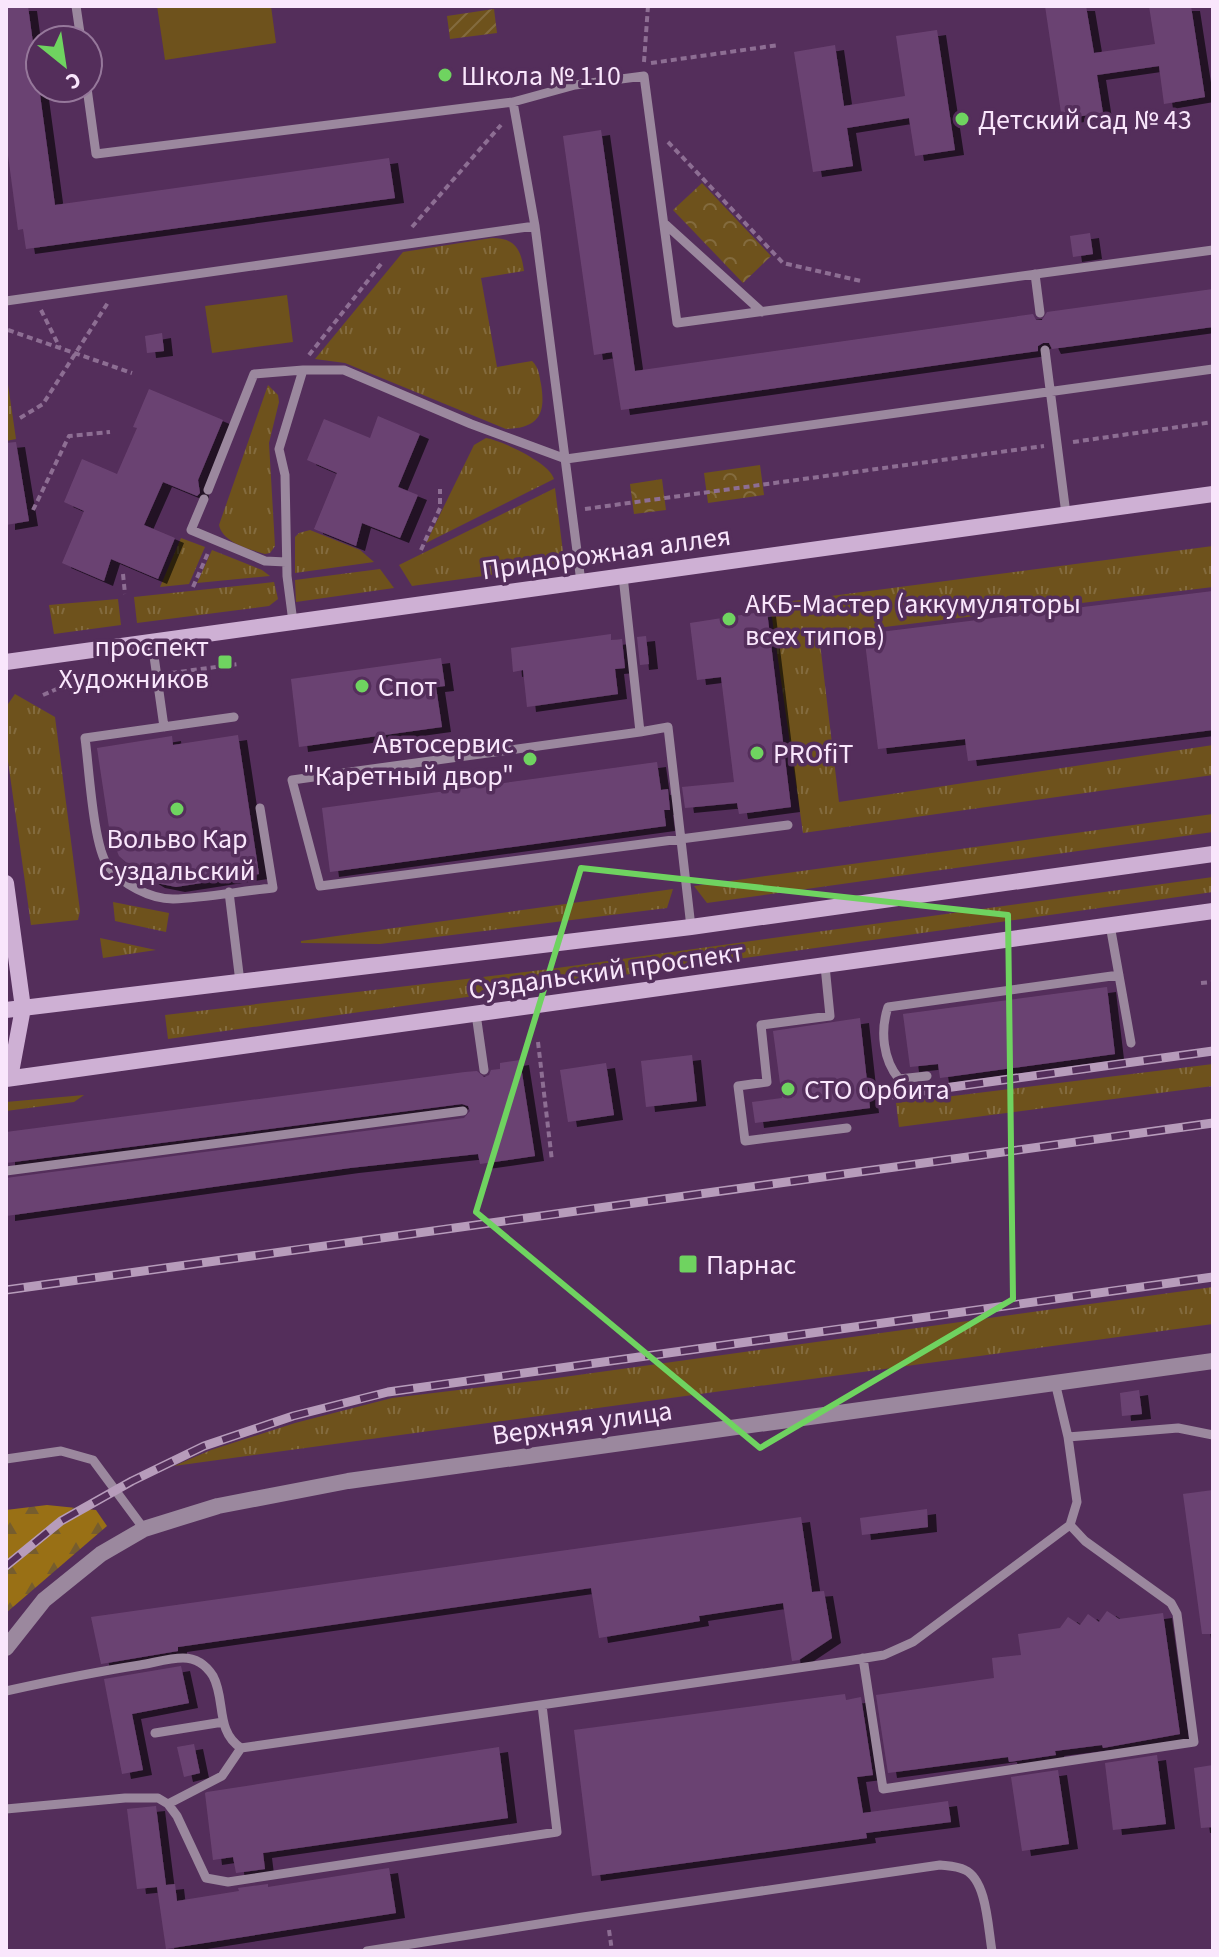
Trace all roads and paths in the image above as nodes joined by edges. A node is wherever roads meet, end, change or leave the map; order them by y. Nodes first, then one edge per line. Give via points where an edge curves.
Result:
1 (648, 6) edge
2 (779, 45) dead end
3 (513, 102) junction
4 (89, 104) edge
5 (650, 123) junction
6 (664, 222) junction
7 (535, 226) junction
8 (1213, 250) edge
9 (1035, 274) junction
10 (867, 282) dead end
11 (118, 285) junction
12 (35, 297) junction
13 (6, 301) edge
14 (762, 312) junction
15 (1040, 313) dead end
16 (8, 330) edge
17 (60, 348) junction
18 (1045, 350) dead end
19 (75, 353) junction
20 (1213, 369) edge
21 (303, 370) junction
22 (132, 373) dead end
23 (1050, 392) junction
24 (20, 418) dead end
25 (1213, 422) edge
26 (110, 432) dead end
27 (1057, 444) junction
28 (566, 459) junction
29 (440, 489) dead end
30 (1213, 494) edge
31 (33, 510) dead end
32 (572, 511) junction
33 (1066, 514) junction
34 (214, 540) junction
35 (421, 550) dead end
36 (286, 562) junction
37 (123, 574) dead end
38 (623, 576) junction
39 (581, 582) junction
40 (193, 587) dead end
41 (125, 594) dead end
42 (293, 622) junction
43 (152, 642) junction
44 (6, 662) edge
45 (234, 717) dead end
46 (164, 727) junction
47 (640, 732) junction
48 (260, 808) dead end
49 (788, 825) dead end
50 (681, 838) junction
51 (1213, 854) edge
52 (6, 883) edge
53 (229, 892) junction
54 (1213, 911) edge
55 (1110, 925) junction
56 (691, 927) junction
57 (825, 966) junction
58 (1119, 975) junction
59 (240, 982) junction
60 (1213, 982) edge
61 (1201, 983) dead end
62 (23, 1008) junction
63 (6, 1010) edge
64 (476, 1014) junction
65 (538, 1042) dead end
66 (1131, 1043) dead end
67 (484, 1070) dead end
68 (7, 1076) edge
69 (927, 1076) dead end
70 (463, 1111) dead end
71 (847, 1128) dead end
72 (552, 1161) dead end
73 (6, 1171) edge
74 (1213, 1361) edge
75 (1055, 1382) junction
76 (1213, 1435) edge
77 (1068, 1437) junction
78 (6, 1459) edge
79 (1070, 1525) junction
80 (144, 1529) junction
81 (6, 1648) edge
82 (863, 1658) junction
83 (6, 1691) edge
84 (542, 1705) junction
85 (223, 1722) junction
86 (155, 1733) dead end
87 (241, 1748) junction
88 (168, 1804) junction
89 (6, 1809) edge
90 (607, 1913) junction
91 (367, 1951) edge
92 (612, 1951) edge
93 (992, 1951) edge

1 - 2 path via 644,64
3 - 4 lane via 96,154
3 - 5 lane via 575,85 644,76
3 - 7 lane
5 - 6 lane
5 - 10 path via 783,263
6 - 14 lane
6 - 14 lane via 677,323
7 - 11 lane
7 - 28 lane
8 - 9 lane
9 - 14 lane
9 - 15 lane
11 - 12 lane
11 - 19 path
12 - 13 lane
12 - 17 path
16 - 17 path
17 - 19 path
18 - 23 lane
19 - 22 path
19 - 24 path via 43,404
20 - 23 lane
21 - 28 lane via 344,370
21 - 34 lane via 254,374 191,530
21 - 36 lane via 279,449 285,475
23 - 27 lane
23 - 28 lane
25 - 27 path
26 - 31 path via 69,436
27 - 32 path
27 - 33 lane
28 - 32 lane
29 - 35 path via 440,508
30 - 33 main road, Придорожная аллея
32 - 39 lane
33 - 38 main road, Придорожная аллея
34 - 36 lane via 265,561
34 - 40 path
36 - 42 lane
37 - 41 path
38 - 39 main road, Придорожная аллея
38 - 47 lane
39 - 42 main road, Придорожная аллея
42 - 43 main road, Придорожная аллея
43 - 44 main road, Придорожная аллея
43 - 46 lane
45 - 46 lane
46 - 53 lane via 85,738 99,845 107,865 142,892 171,899
47 - 50 lane via 668,727
47 - 50 lane via 292,780 320,886
48 - 53 lane via 273,888
49 - 50 lane
50 - 56 lane
51 - 56 main road, Суздальский проспект
52 - 62 main road
53 - 59 lane
54 - 55 main road, Суздальский проспект
55 - 57 main road, Суздальский проспект
55 - 58 lane
56 - 59 main road, Суздальский проспект
57 - 64 main road, Суздальский проспект
57 - 71 lane via 830,1016 761,1025 767,1082 738,1086 745,1141
58 - 66 lane
58 - 69 lane via 888,1007 883,1022 888,1066 899,1079
59 - 62 main road, Суздальский проспект
60 - 61 path
62 - 63 main road, Суздальский проспект
62 - 68 main road
64 - 67 lane
64 - 68 main road, Суздальский проспект
65 - 72 path
70 - 73 lane
74 - 75 street, Верхняя улица
75 - 77 lane
75 - 80 street, Верхняя улица via 348,1481 218,1506
76 - 77 lane via 1178,1428
77 - 79 lane via 1077,1502
78 - 80 lane via 61,1451 93,1460
79 - 82 lane via 913,1642
79 - 82 lane via 1171,1603 1177,1614 1194,1742 883,1789
80 - 81 street, Верхняя улица via 101,1554 44,1600
82 - 84 lane
83 - 85 lane via 183,1658 208,1669
84 - 87 lane
84 - 88 lane via 557,1832 228,1882 206,1878
85 - 86 lane
85 - 87 lane
87 - 88 lane via 222,1776
88 - 89 lane via 146,1797
90 - 91 lane
90 - 92 path
90 - 93 lane via 940,1865 968,1871 977,1881

